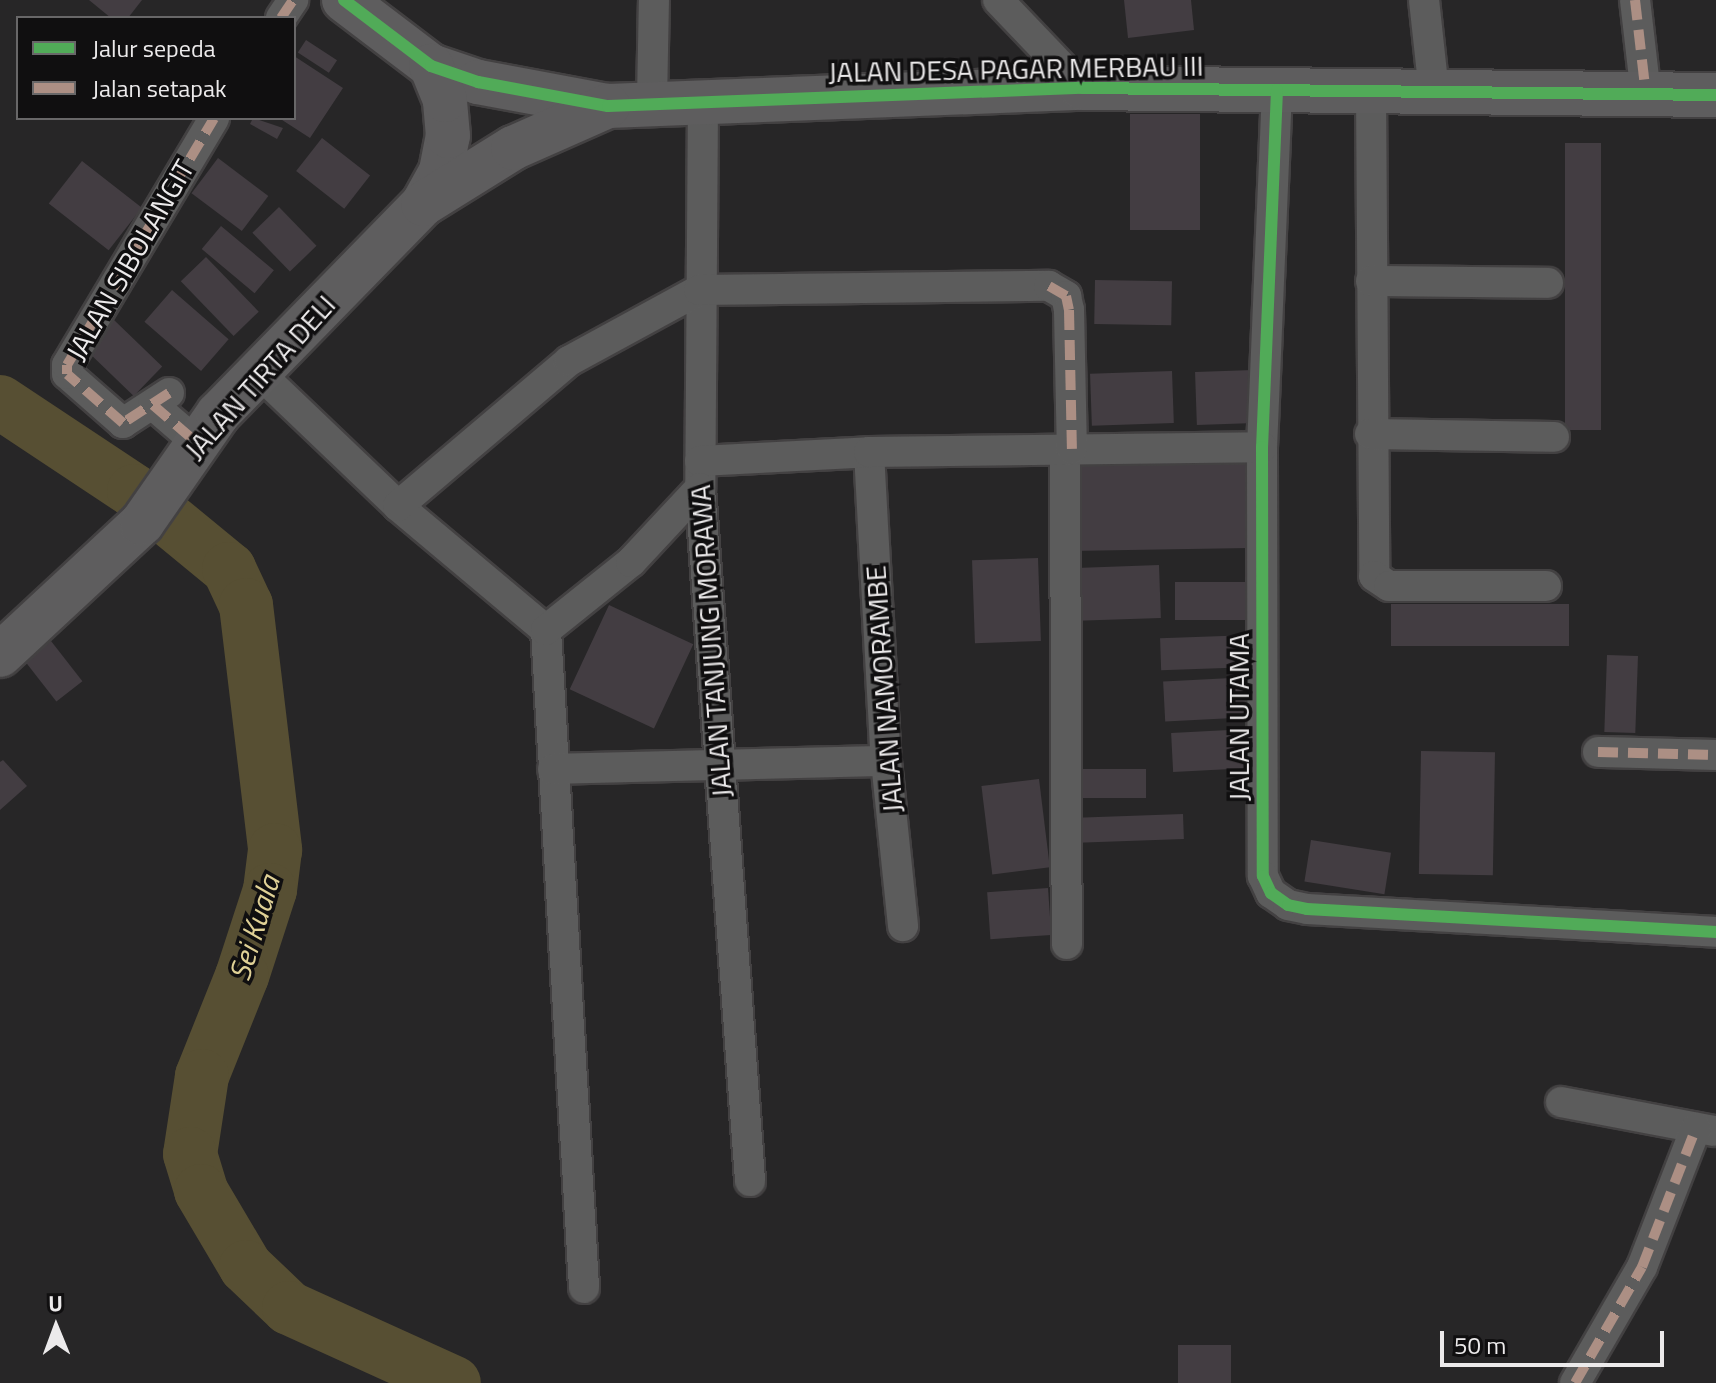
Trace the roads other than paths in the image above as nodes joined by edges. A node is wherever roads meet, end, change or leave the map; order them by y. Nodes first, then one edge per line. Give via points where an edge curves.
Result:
1 (344, 0) edge
2 (654, 0) edge
3 (998, 0) edge
4 (1424, 0) edge
5 (1635, 0) edge
6 (431, 66) junction
7 (1082, 88) junction
8 (1277, 90) junction
9 (1371, 91) junction
10 (1434, 92) junction
11 (1646, 95) junction
12 (1716, 95) edge
13 (703, 100) junction
14 (652, 101) junction
15 (608, 106) junction
16 (213, 120) edge
17 (423, 204) junction
18 (1371, 281) junction
19 (1548, 283) dead end
20 (699, 290) junction
21 (258, 372) junction
22 (1370, 434) junction
23 (1554, 437) dead end
24 (193, 446) junction
25 (1262, 447) junction
26 (1068, 450) junction
27 (869, 452) junction
28 (700, 474) junction
29 (398, 506) junction
30 (1546, 586) dead end
31 (546, 630) junction
32 (0, 655) edge
33 (1598, 752) dead end
34 (1716, 755) edge
35 (886, 761) junction
36 (719, 765) junction
37 (553, 769) junction
38 (903, 926) dead end
39 (1716, 932) edge
40 (1067, 944) dead end
41 (1561, 1102) dead end
42 (1706, 1130) edge
43 (750, 1181) dead end
44 (584, 1288) dead end
45 (1575, 1383) edge

1 - 6 street, JALAN DESA PAGAR MERBAU III
2 - 14 street
3 - 7 street
4 - 10 street
5 - 11 street
6 - 15 street, JALAN DESA PAGAR MERBAU III via 478,82
6 - 17 street, JALAN TIRTA DELI via 445,100 448,136 441,171
7 - 8 street, JALAN DESA PAGAR MERBAU III
7 - 13 street, JALAN DESA PAGAR MERBAU III
8 - 9 street, JALAN DESA PAGAR MERBAU III
8 - 25 street, JALAN UTAMA
9 - 10 street, JALAN DESA PAGAR MERBAU III
9 - 18 street
10 - 11 street, JALAN DESA PAGAR MERBAU III
11 - 12 street, JALAN DESA PAGAR MERBAU III
13 - 14 street, JALAN DESA PAGAR MERBAU III
13 - 20 street, JALAN TANJUNG MORAWA
14 - 15 street, JALAN DESA PAGAR MERBAU III
15 - 17 street, JALAN TIRTA DELI via 513,148
16 - 24 street, JALAN SIBOLANGIT via 67,365 67,374 123,423 161,399
17 - 21 street, JALAN TIRTA DELI
18 - 19 street
18 - 22 street
20 - 26 street via 1049,286 1066,296 1069,310
20 - 28 street, JALAN TANJUNG MORAWA
20 - 29 street via 569,361
21 - 24 street, JALAN TIRTA DELI
21 - 29 street
22 - 23 street
22 - 30 street via 1371,568 1381,583
24 - 32 street, JALAN TIRTA DELI via 142,523
25 - 26 street
25 - 39 street, JALAN UTAMA via 1263,876 1271,893 1288,905 1307,909
26 - 27 street
26 - 40 street
27 - 28 street
27 - 35 street, JALAN NAMORAMBE
28 - 31 street via 631,562
28 - 36 street, JALAN TANJUNG MORAWA
29 - 31 street
31 - 37 street
33 - 34 street
35 - 36 street
35 - 38 street, JALAN NAMORAMBE
36 - 37 street
36 - 43 street, JALAN TANJUNG MORAWA
37 - 44 street
41 - 42 street
42 - 45 street via 1642,1267

